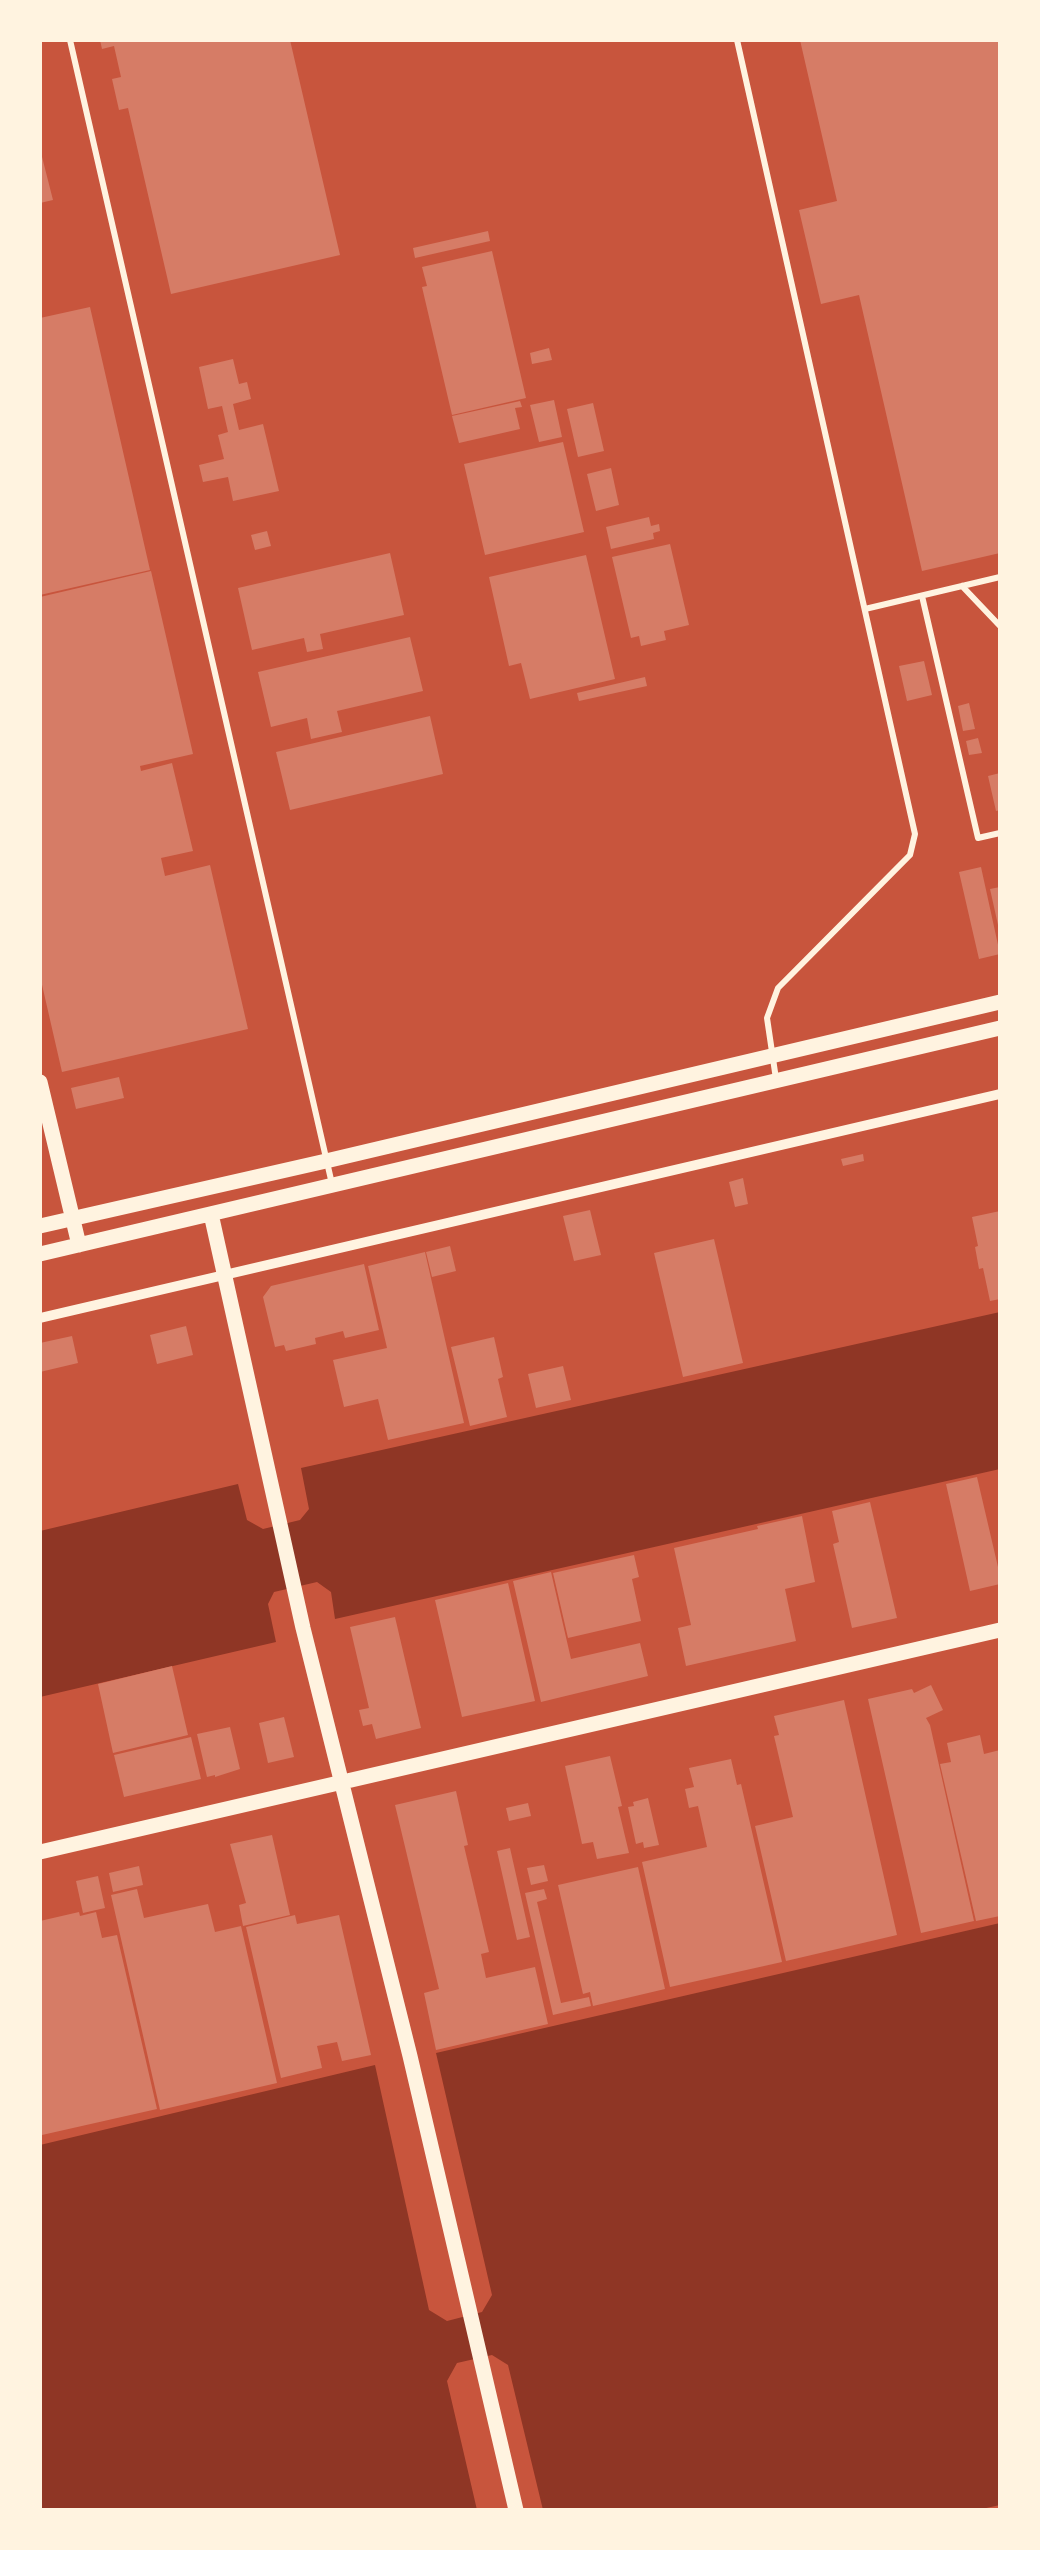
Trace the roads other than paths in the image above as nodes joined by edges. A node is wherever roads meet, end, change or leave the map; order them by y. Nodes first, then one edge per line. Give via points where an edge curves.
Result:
1 (70, 40) edge
2 (737, 40) edge
3 (1000, 577) edge
4 (962, 586) junction
5 (922, 596) junction
6 (864, 609) junction
7 (1000, 626) edge
8 (1000, 833) edge
9 (1000, 1002) edge
10 (1000, 1028) edge
11 (772, 1054) junction
12 (776, 1080) junction
13 (40, 1082) edge
14 (1000, 1094) edge
15 (326, 1161) junction
16 (332, 1186) junction
17 (210, 1214) junction
18 (72, 1218) junction
19 (41, 1222) edge
20 (79, 1245) junction
21 (44, 1253) edge
22 (225, 1275) junction
23 (40, 1318) edge
24 (1000, 1630) edge
25 (343, 1782) junction
26 (40, 1852) edge
27 (516, 2510) edge

1 - 15 lane
2 - 6 lane
3 - 4 lane
4 - 5 lane
4 - 7 lane
5 - 6 lane
5 - 8 lane via 978,838
6 - 11 lane via 914,844 778,988 767,1018
9 - 11 street
10 - 12 street
11 - 12 lane
11 - 15 street
12 - 16 street
13 - 18 street
14 - 22 street
15 - 16 lane
15 - 18 street
16 - 17 street
17 - 20 street
17 - 22 street
18 - 19 street
18 - 20 street
19 - 21 street
20 - 21 street
22 - 23 street
22 - 25 street
24 - 25 street
25 - 26 street
25 - 27 street

